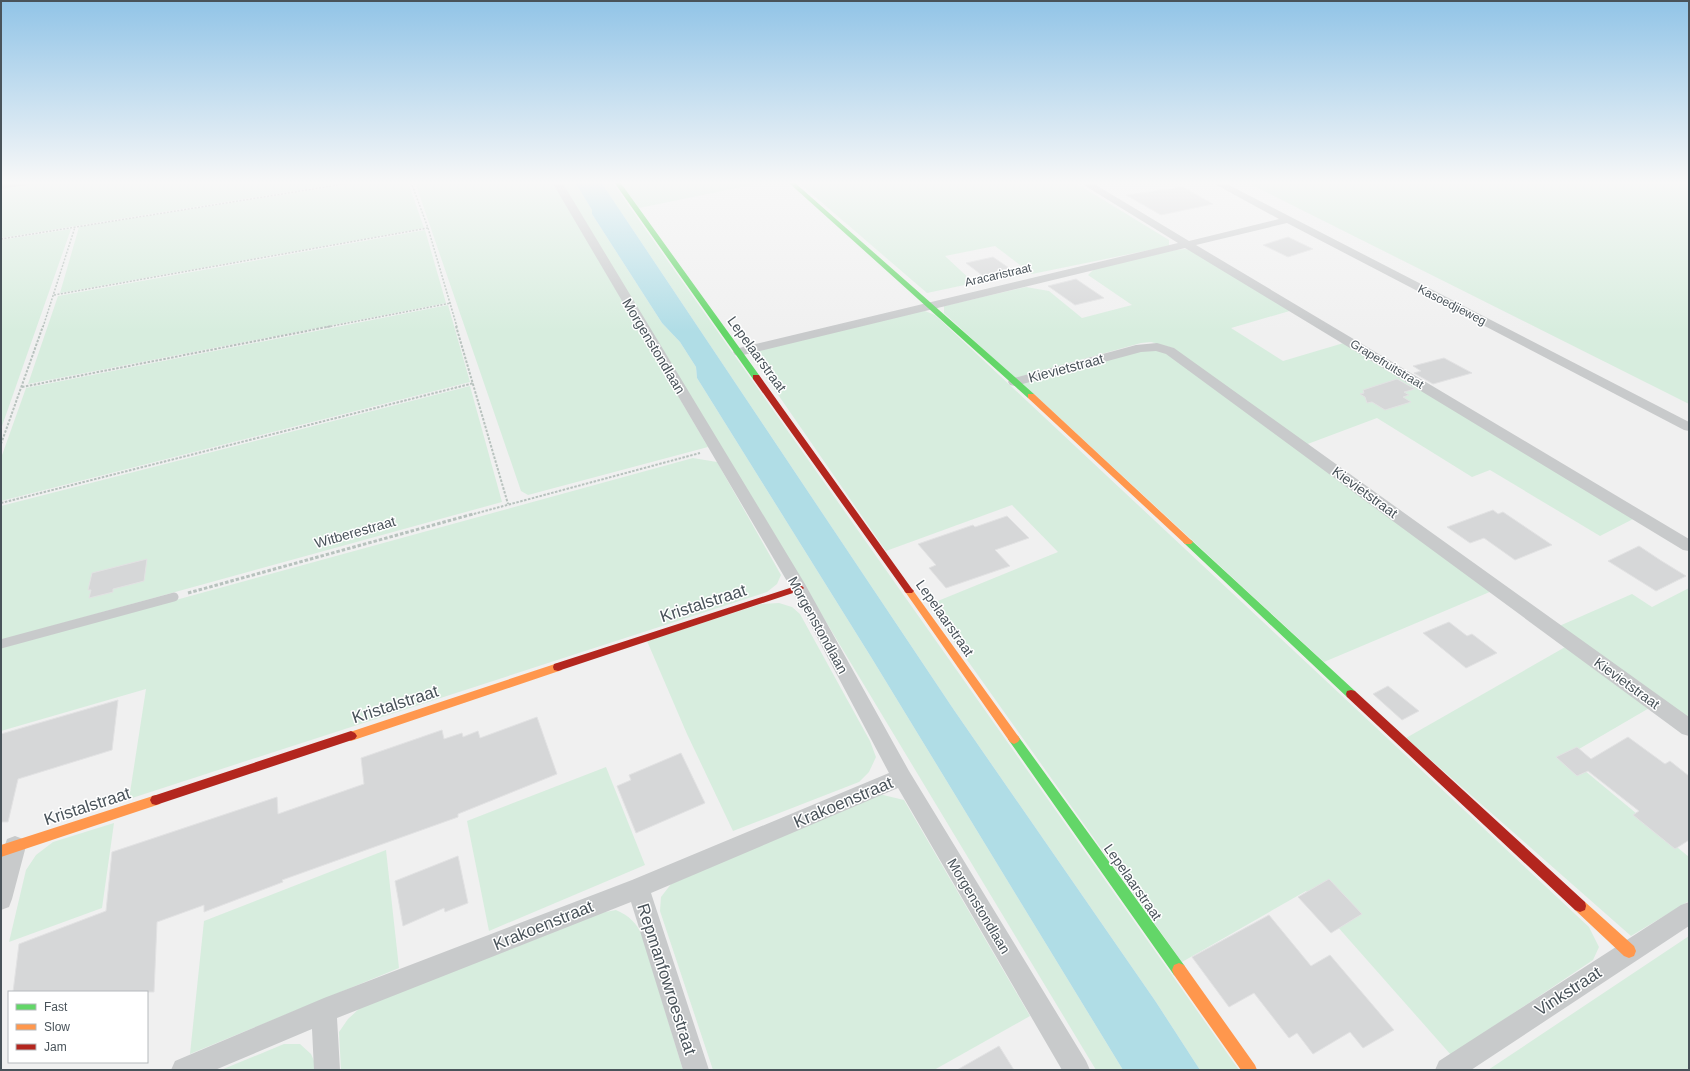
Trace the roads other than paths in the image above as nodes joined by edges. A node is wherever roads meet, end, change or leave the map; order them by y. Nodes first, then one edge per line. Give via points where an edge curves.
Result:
1 (587, 232) edge
2 (653, 232) edge
3 (847, 232) edge
4 (1167, 232) edge
5 (1237, 232) edge
6 (1310, 232) edge
7 (1187, 244) junction
8 (929, 305) junction
9 (739, 352) junction
10 (1015, 382) junction
11 (1689, 427) edge
12 (1689, 546) edge
13 (799, 588) junction
14 (174, 597) road end
15 (1, 644) edge
16 (1689, 728) edge
17 (902, 777) junction
18 (8, 848) edge
19 (638, 888) junction
20 (1, 899) edge
21 (1689, 913) edge
22 (1629, 952) junction
23 (324, 1011) junction
24 (184, 1070) edge
25 (327, 1070) edge
26 (696, 1070) edge
27 (1077, 1070) edge
28 (1250, 1070) edge
29 (1448, 1070) edge

1 - 13 street, Morgenstondlaan
2 - 9 street, Lepelaarstraat
3 - 8 street
4 - 7 street, Grapefruitstraat
5 - 7 street, Aracaristraat
6 - 11 street, Kasoedjieweg
7 - 8 street, Aracaristraat
7 - 12 street, Grapefruitstraat
8 - 9 street, Aracaristraat
8 - 10 street
9 - 28 street, Lepelaarstraat
10 - 16 street, Kievietstraat via 1140,348 1157,347 1170,351
10 - 22 street
13 - 17 street, Morgenstondlaan
13 - 18 street, Kristalstraat
14 - 15 lane
17 - 19 street, Krakoenstraat
17 - 27 street, Morgenstondlaan
18 - 20 street
19 - 23 street, Krakoenstraat
19 - 26 street, Repmanfowroestraat
21 - 22 street, Vinkstraat
22 - 29 street, Vinkstraat
23 - 24 street, Krakoenstraat
23 - 25 street

